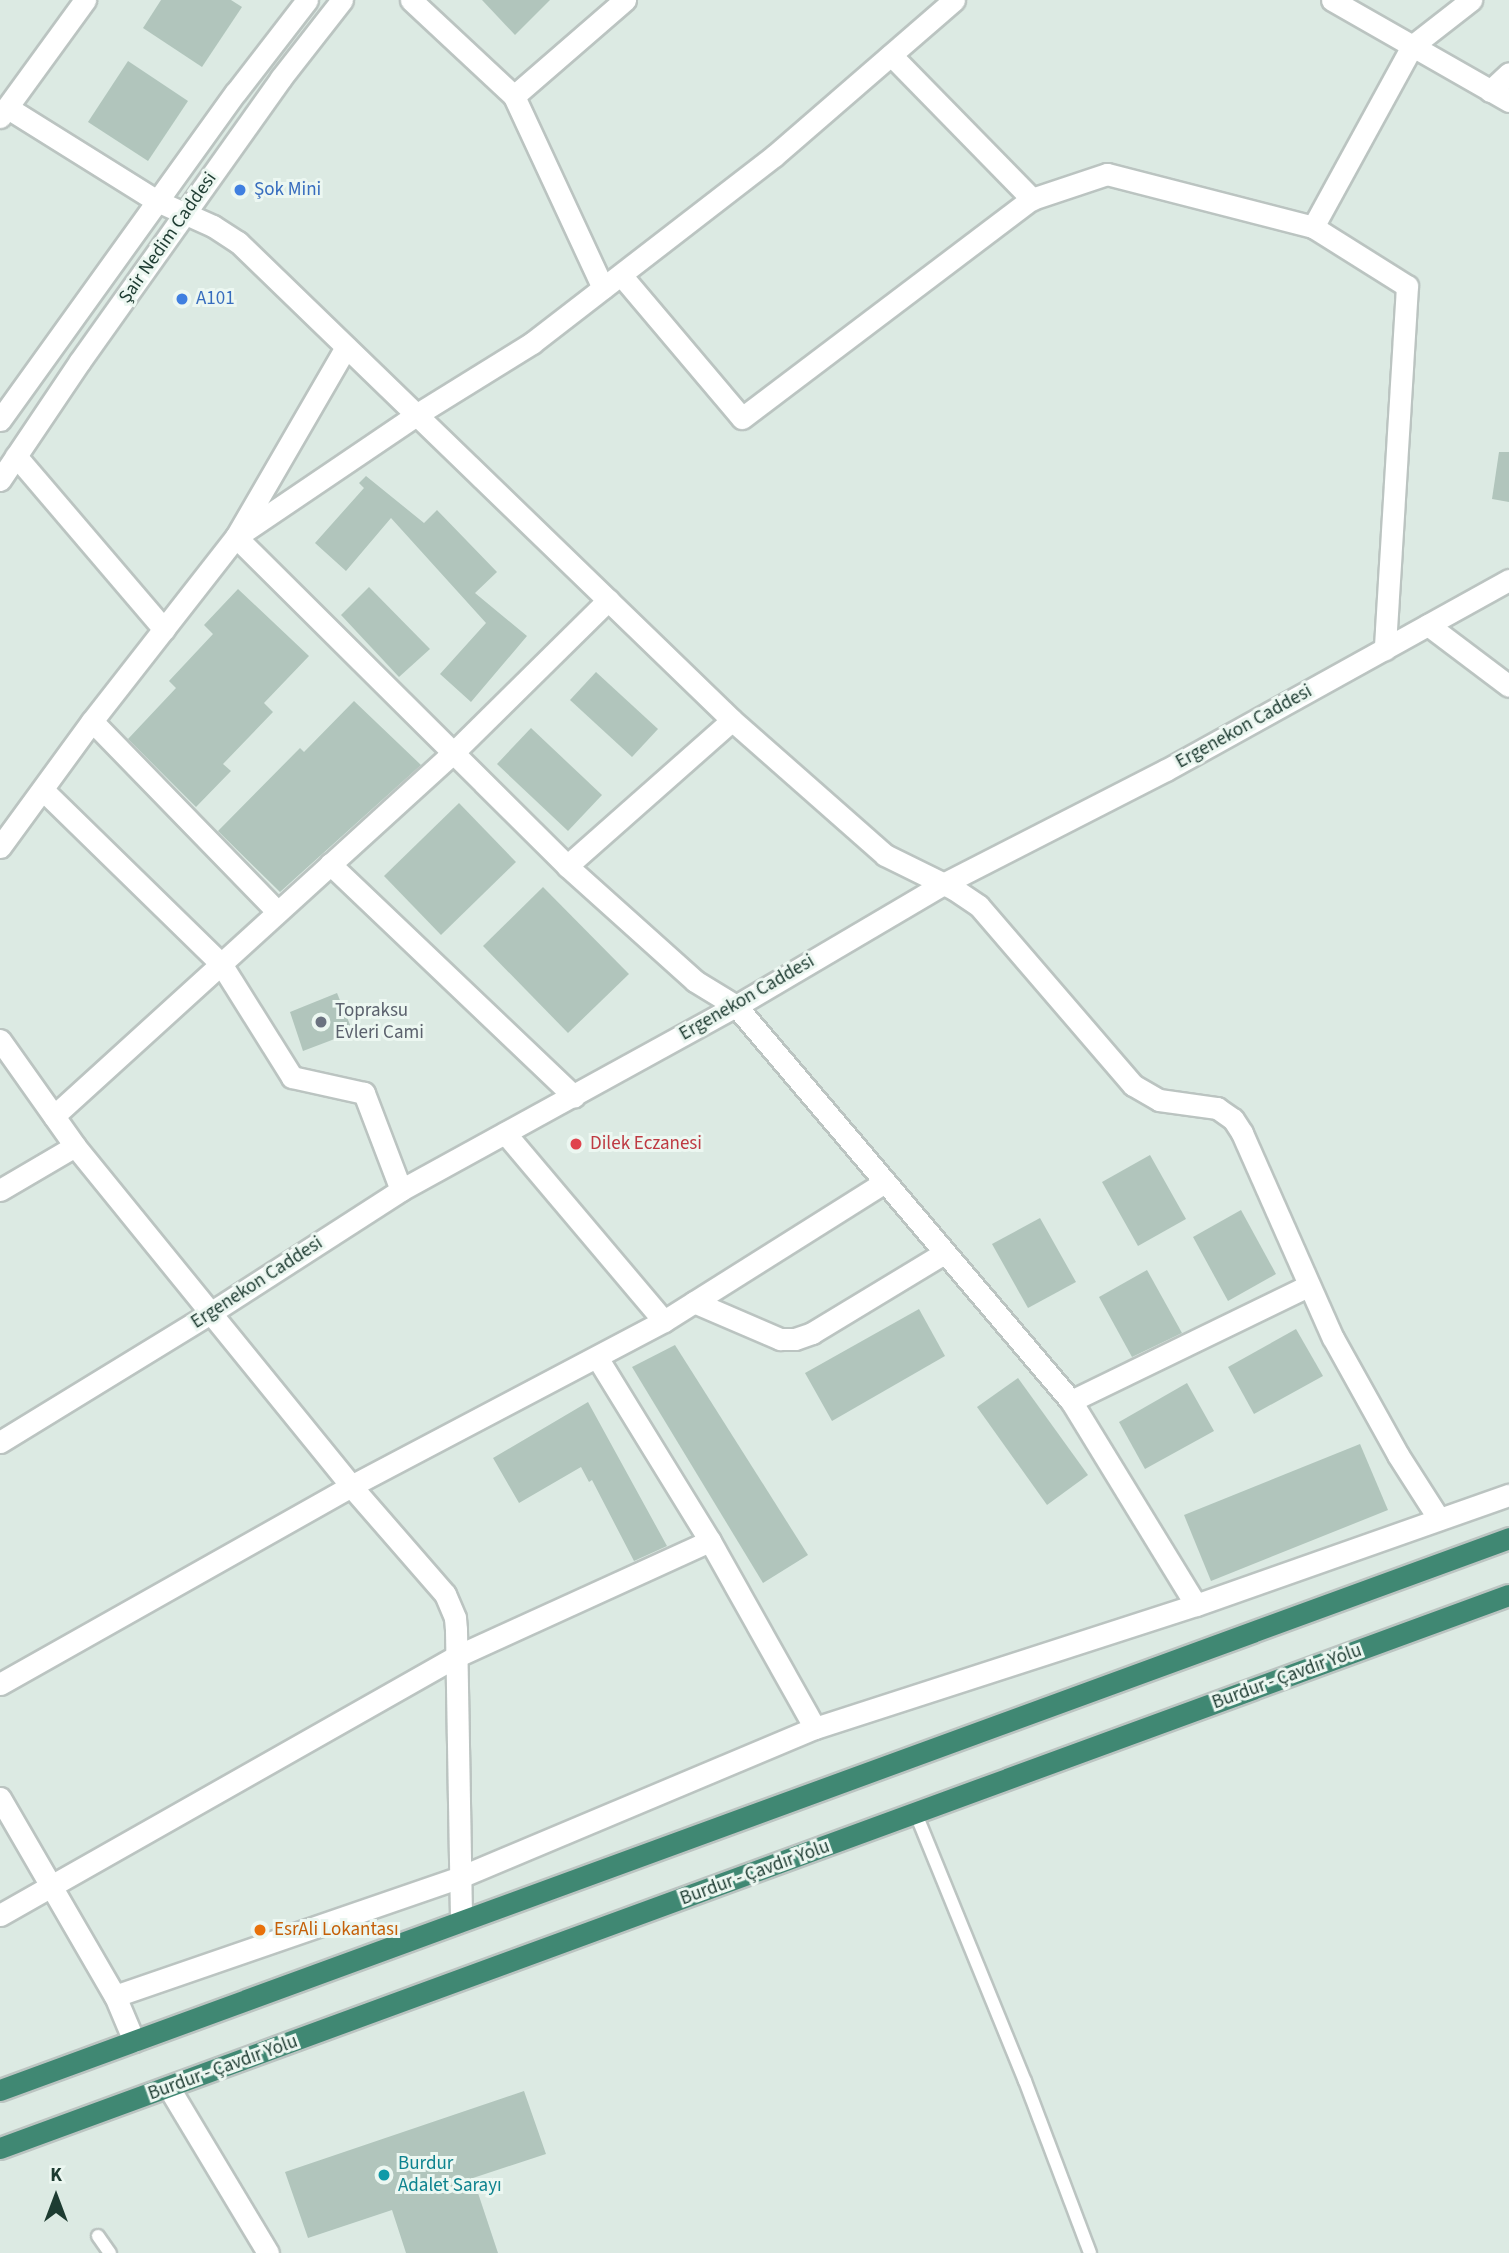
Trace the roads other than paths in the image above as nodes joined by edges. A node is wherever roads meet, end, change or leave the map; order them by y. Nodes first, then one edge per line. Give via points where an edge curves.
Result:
1 (85, 0) edge
2 (307, 0) edge
3 (342, 0) edge
4 (411, 0) edge
5 (625, 0) edge
6 (954, 0) edge
7 (1332, 0) edge
8 (1471, 0) edge
9 (1412, 46) junction
10 (891, 55) junction
11 (1509, 73) edge
12 (1490, 91) junction
13 (514, 96) junction
14 (1509, 101) edge
15 (4, 113) edge
16 (1031, 199) junction
17 (157, 201) junction
18 (185, 213) junction
19 (1313, 227) junction
20 (621, 275) junction
21 (603, 288) junction
22 (346, 347) junction
23 (416, 415) junction
24 (0, 420) edge
25 (16, 456) junction
26 (0, 480) edge
27 (236, 537) junction
28 (1509, 580) edge
29 (608, 600) junction
30 (1428, 625) junction
31 (164, 629) junction
32 (1385, 649) junction
33 (1509, 686) edge
34 (732, 720) junction
35 (92, 721) junction
36 (453, 753) junction
37 (43, 790) junction
38 (0, 847) edge
39 (330, 864) junction
40 (567, 866) junction
41 (943, 884) junction
42 (277, 911) junction
43 (221, 964) junction
44 (736, 1006) junction
45 (0, 1040) edge
46 (574, 1096) junction
47 (54, 1116) junction
48 (505, 1133) junction
49 (75, 1146) junction
50 (885, 1182) junction
51 (0, 1190) edge
52 (401, 1190) junction
53 (943, 1253) junction
54 (1308, 1286) junction
55 (694, 1302) junction
56 (212, 1312) junction
57 (664, 1321) junction
58 (598, 1359) junction
59 (1071, 1401) junction
60 (0, 1442) edge
61 (351, 1486) junction
62 (1509, 1495) edge
63 (1439, 1519) junction
64 (1509, 1538) edge
65 (710, 1541) junction
66 (1509, 1595) edge
67 (1196, 1605) junction
68 (455, 1657) junction
69 (0, 1684) edge
70 (815, 1728) junction
71 (0, 1798) edge
72 (916, 1814) junction
73 (460, 1877) junction
74 (54, 1886) junction
75 (0, 1914) edge
76 (461, 1921) junction
77 (115, 1996) junction
78 (134, 2041) junction
79 (169, 2088) junction
80 (0, 2090) edge
81 (0, 2148) edge
82 (98, 2236) dead end
83 (110, 2253) edge
84 (268, 2253) edge
85 (1090, 2253) edge

1 - 15 street
2 - 17 street
3 - 18 street, Şair Nedim Caddesi
4 - 13 street
5 - 13 street
6 - 10 street
7 - 9 street
8 - 9 street
9 - 12 street
9 - 19 street
10 - 16 street
10 - 20 street via 774,156
11 - 12 street
12 - 14 street
13 - 21 street
15 - 17 street
16 - 19 street via 1107,174
16 - 20 street via 742,418
17 - 18 street
17 - 24 street
18 - 22 street via 238,242
18 - 25 street, Şair Nedim Caddesi
19 - 32 street via 1408,286
20 - 21 street
21 - 23 street via 532,343
22 - 23 street
22 - 27 street
23 - 27 street
23 - 29 street
25 - 26 street, Şair Nedim Caddesi
25 - 31 street
27 - 31 street
27 - 36 street
28 - 30 street, Ergenekon Caddesi
29 - 34 street
29 - 36 street
30 - 32 street, Ergenekon Caddesi
30 - 33 street
31 - 35 street
32 - 41 street, Ergenekon Caddesi via 1166,770
34 - 40 street
34 - 41 street via 885,855
35 - 37 street
35 - 42 street
36 - 39 street
36 - 40 street
37 - 38 street
37 - 43 street
39 - 42 street
39 - 46 street
40 - 44 street via 695,981
41 - 44 street, Ergenekon Caddesi
41 - 54 street via 991,919 1133,1085 1159,1100 1206,1106 1233,1118
42 - 43 street
43 - 47 street
43 - 52 street via 292,1077 364,1093
44 - 46 street, Ergenekon Caddesi
44 - 50 street
45 - 47 street
46 - 48 street, Ergenekon Caddesi
47 - 49 street
48 - 52 street, Ergenekon Caddesi
48 - 57 street
49 - 51 street
49 - 56 street
50 - 53 street
50 - 55 street
52 - 56 street, Ergenekon Caddesi
53 - 55 street via 795,1339 780,1339
53 - 59 street
54 - 59 street
54 - 63 street via 1360,1388
55 - 57 street
56 - 60 street, Ergenekon Caddesi
56 - 61 street
57 - 58 street
58 - 61 street
58 - 65 street
59 - 67 street
61 - 68 street via 445,1594 455,1618
61 - 69 street
62 - 63 street
63 - 67 street
64 - 76 highway
65 - 68 street
65 - 70 street
66 - 72 highway, Burdur - Çavdır Yolu
67 - 70 street
68 - 73 street
68 - 74 street
70 - 73 street
71 - 74 street
72 - 79 highway, Burdur - Çavdır Yolu
72 - 85 lane
73 - 76 street
73 - 77 street
74 - 75 street
74 - 77 street
76 - 78 highway
77 - 78 street
78 - 80 highway
79 - 81 highway, Burdur - Çavdır Yolu
79 - 84 street
82 - 83 lane

